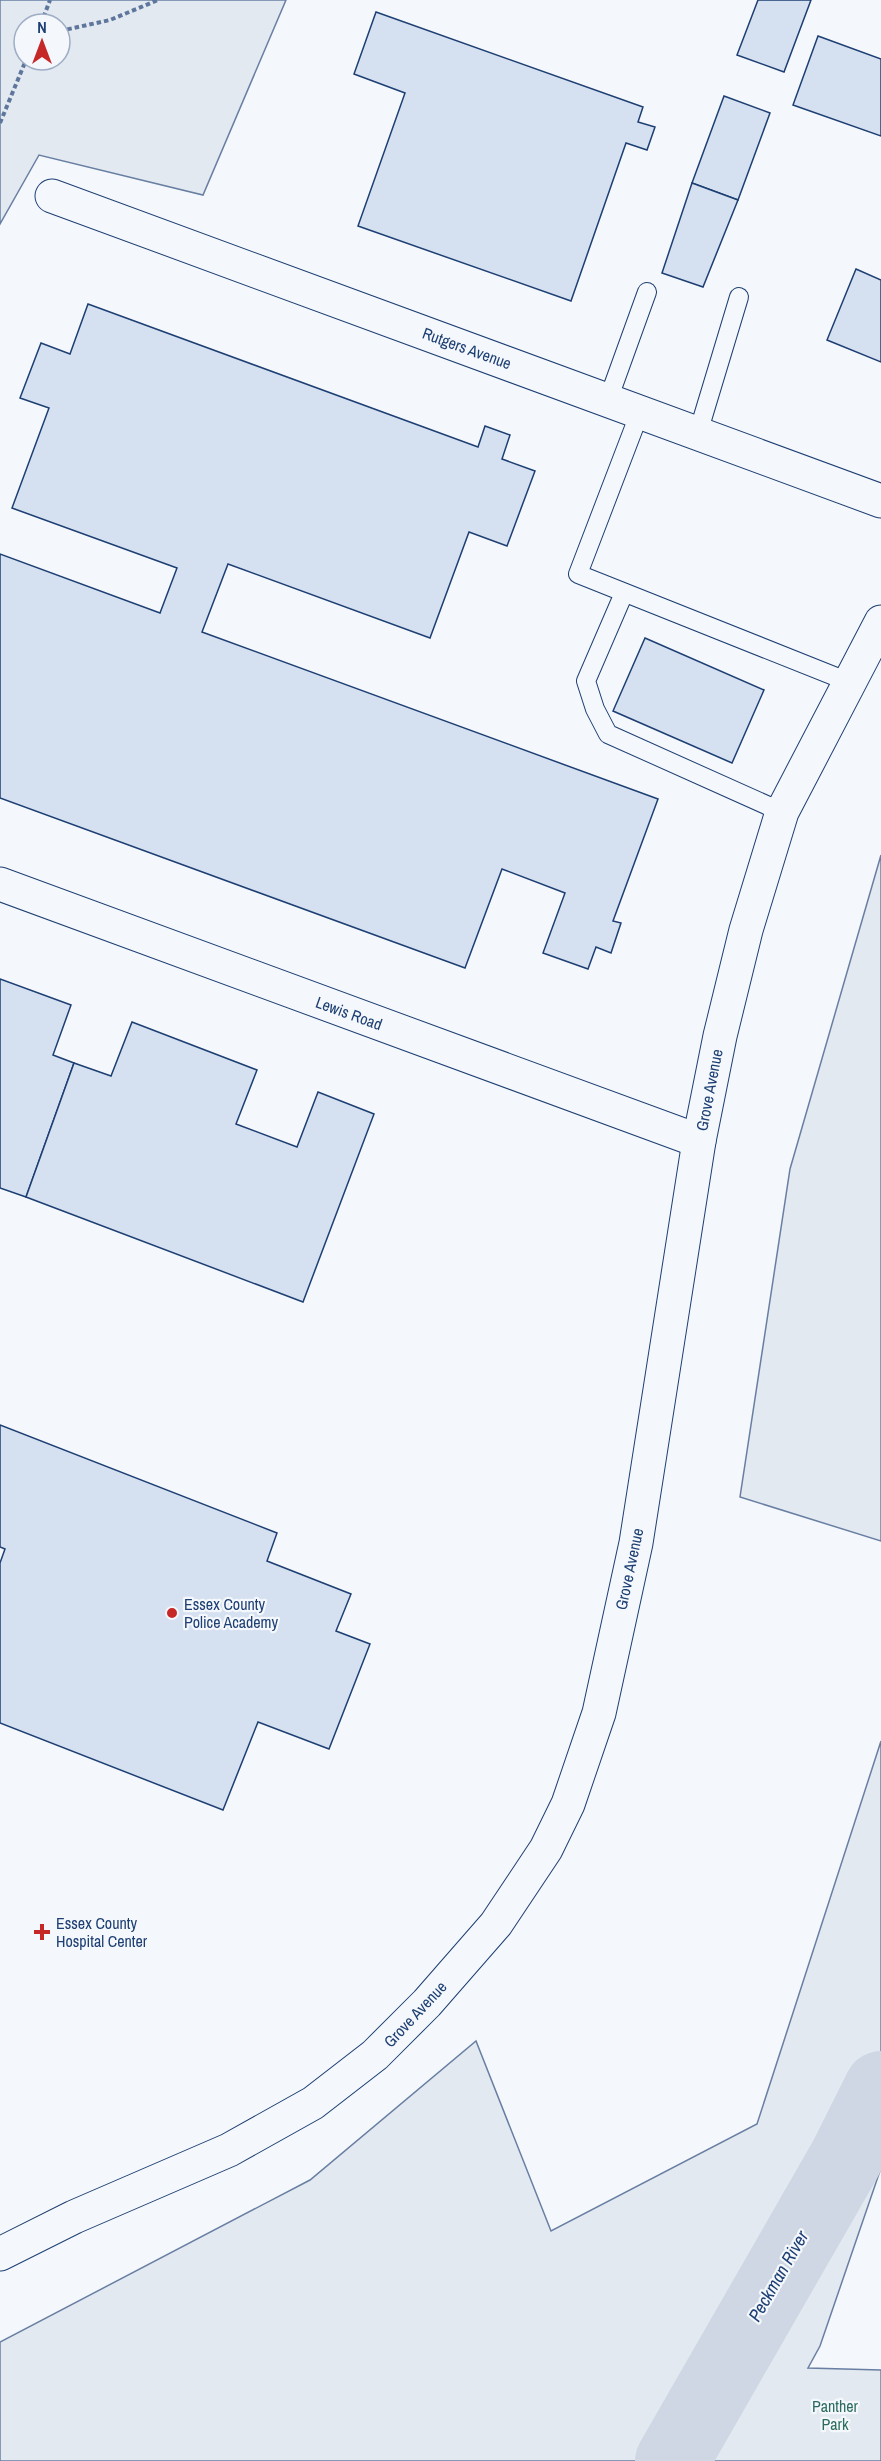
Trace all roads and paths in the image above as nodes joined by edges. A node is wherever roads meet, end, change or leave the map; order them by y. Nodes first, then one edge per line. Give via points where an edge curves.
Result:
1 (158, 0) edge
2 (72, 28) edge
3 (21, 72) edge
4 (0, 123) edge
5 (52, 196) dead end
6 (647, 292) dead end
7 (739, 297) dead end
8 (609, 400) junction
9 (640, 412) junction
10 (698, 433) junction
11 (881, 501) edge
12 (624, 592) junction
13 (881, 622) edge
14 (849, 682) junction
15 (782, 812) junction
16 (0, 884) edge
17 (699, 1141) junction
18 (0, 2254) edge

1 - 2 path via 110,20
3 - 4 path
5 - 8 street, Rutgers Avenue
6 - 8 lane
7 - 10 lane
8 - 9 street, Rutgers Avenue
9 - 10 street, Rutgers Avenue
9 - 12 lane via 578,574
10 - 11 street, Rutgers Avenue
12 - 14 lane
12 - 15 lane via 586,681 609,734
13 - 14 street, Grove Avenue
14 - 15 street, Grove Avenue
15 - 17 street, Grove Avenue via 746,930
16 - 17 street, Lewis Road
17 - 18 street, Grove Avenue via 636,1543 599,1713 568,1804 546,1849 496,1924 427,2003 375,2055 313,2103 229,2150 74,2217

